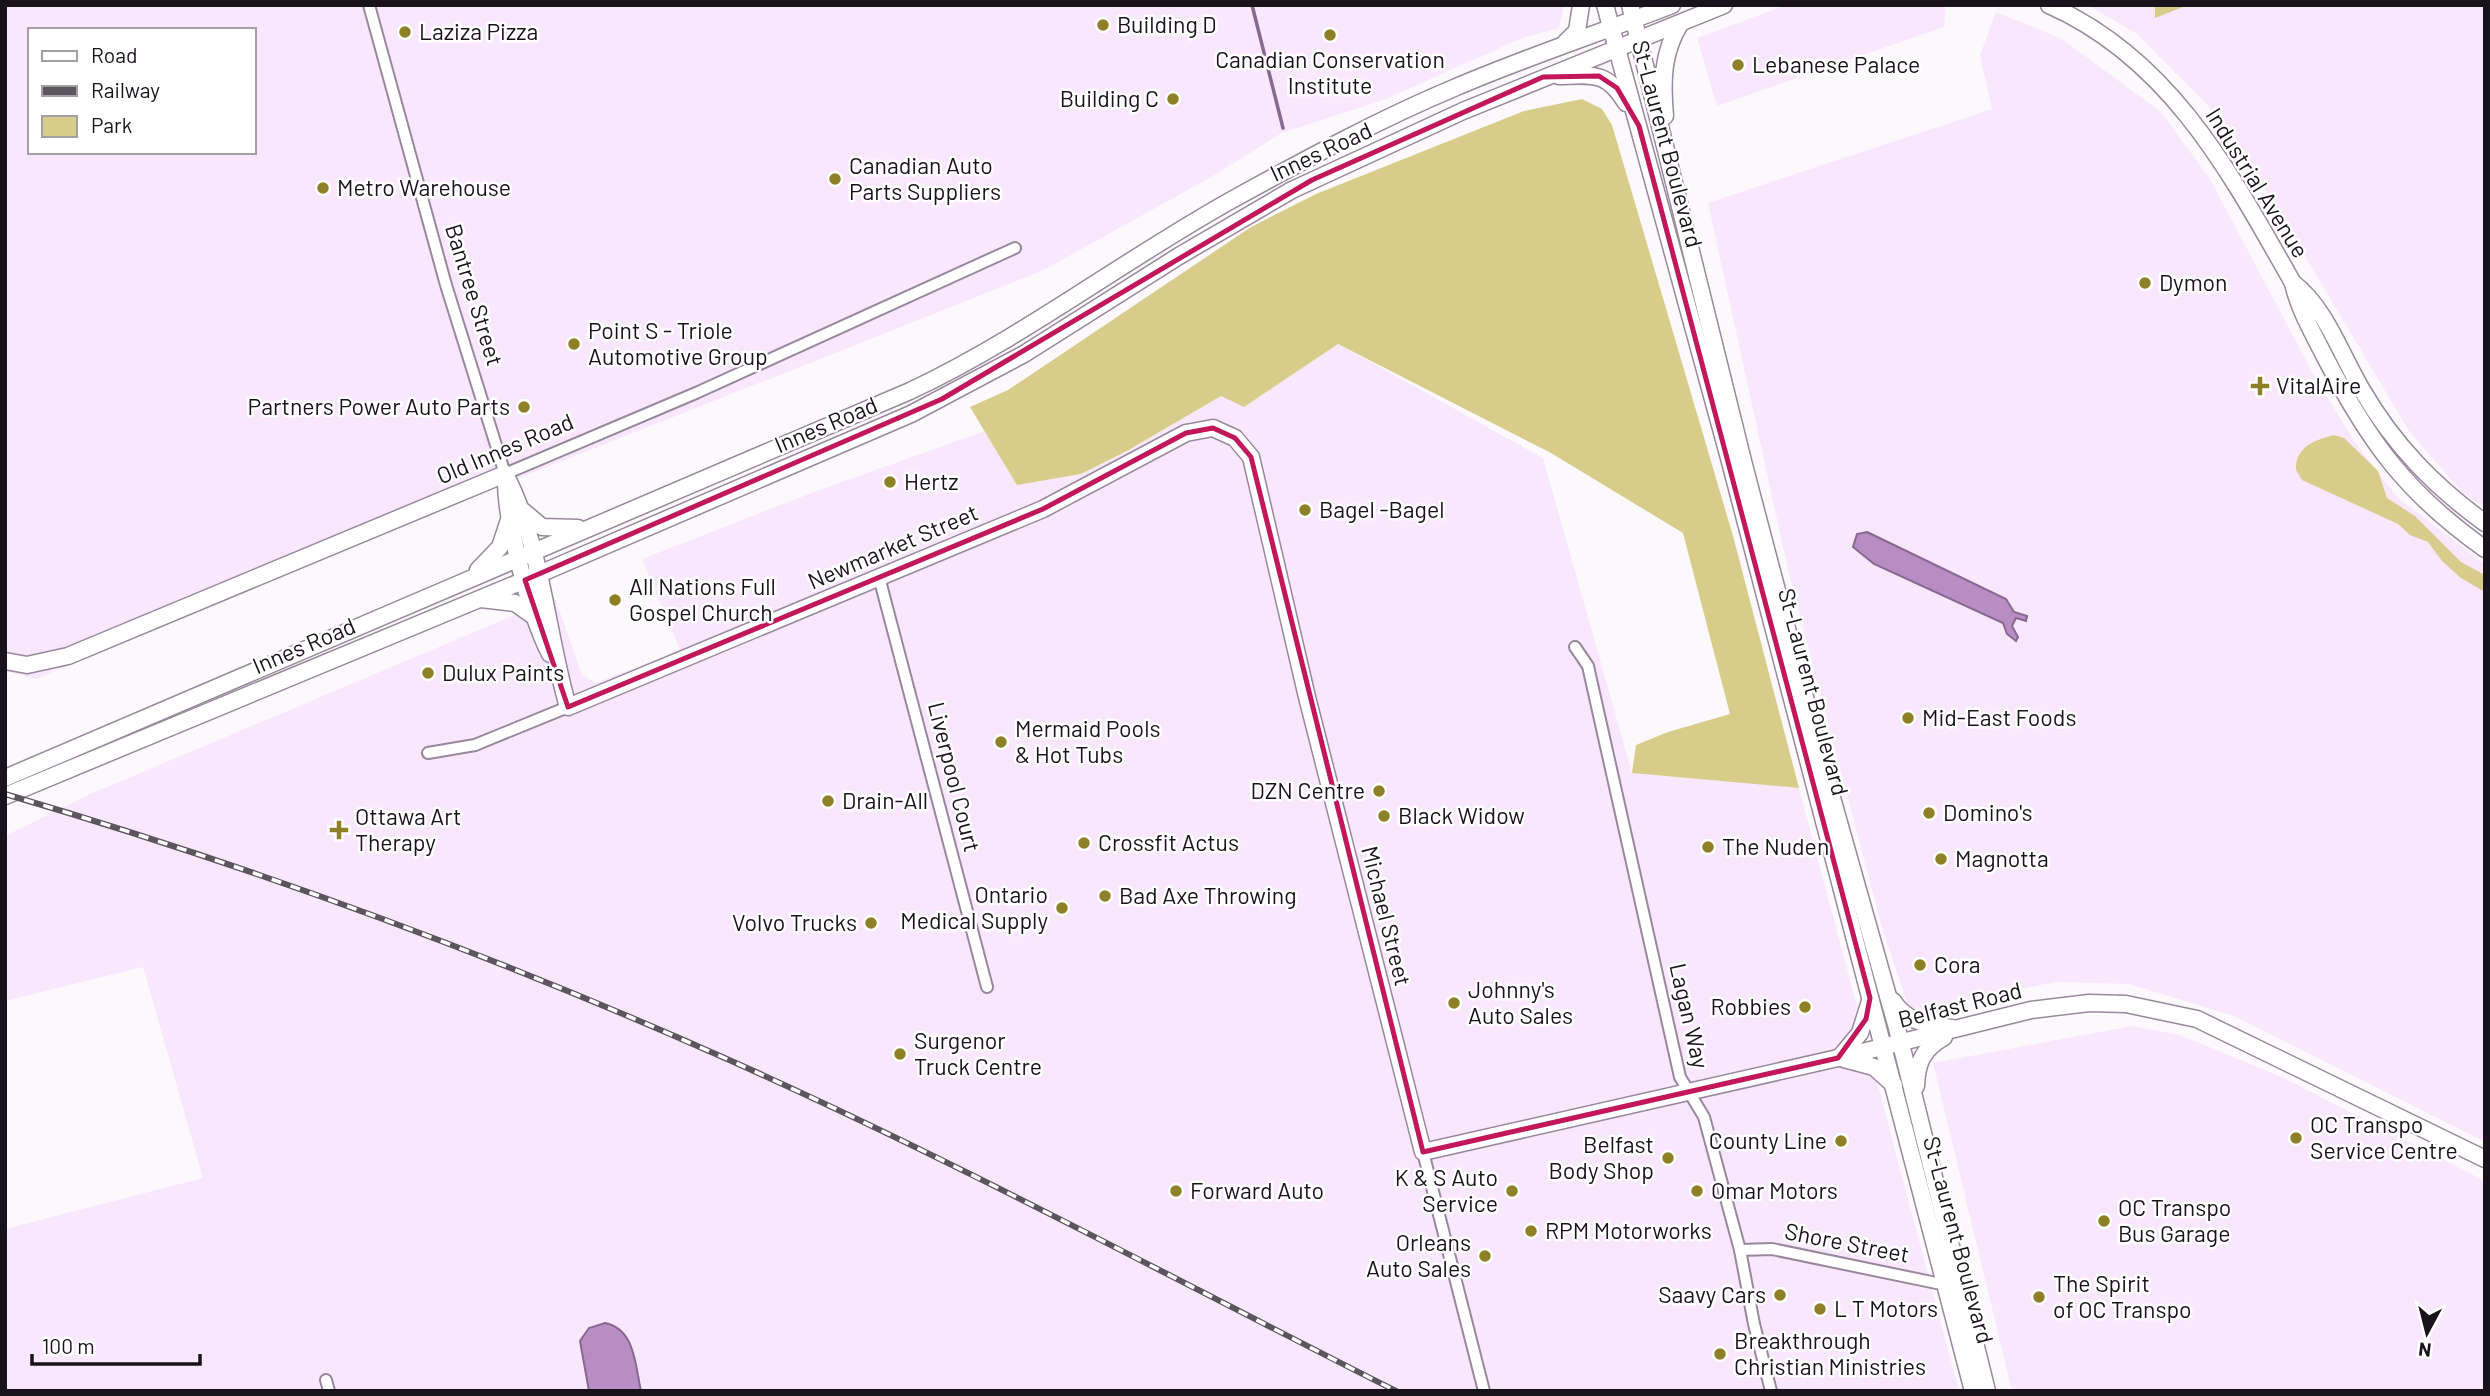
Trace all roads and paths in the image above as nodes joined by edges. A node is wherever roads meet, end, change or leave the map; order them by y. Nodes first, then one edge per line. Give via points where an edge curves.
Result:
1 (369, 5) edge
2 (1581, 5) edge
3 (1605, 5) edge
4 (1672, 5) edge
5 (1724, 5) edge
6 (2049, 5) edge
7 (1631, 12) edge
8 (1680, 24) junction
9 (1611, 28) junction
10 (1638, 41) junction
11 (1564, 43) junction
12 (1616, 50) junction
13 (1543, 77) junction
14 (1639, 126) junction
15 (1670, 164) junction
16 (1015, 248) dead end
17 (2293, 283) junction
18 (1213, 428) joint
19 (1737, 462) junction
20 (505, 474) junction
21 (515, 513) junction
22 (2485, 523) edge
23 (591, 527) junction
24 (2485, 549) edge
25 (526, 554) junction
26 (531, 577) junction
27 (879, 577) junction
28 (466, 580) junction
29 (475, 599) junction
30 (535, 617) junction
31 (1575, 647) dead end
32 (5, 661) edge
33 (557, 668) junction
34 (568, 707) junction
35 (428, 753) dead end
36 (5, 778) edge
37 (5, 796) edge
38 (987, 987) dead end
39 (1889, 995) junction
40 (1870, 998) junction
41 (1958, 1029) junction
42 (1901, 1043) junction
43 (1883, 1047) junction
44 (1838, 1058) junction
45 (1894, 1086) junction
46 (1692, 1092) junction
47 (1915, 1099) junction
48 (1423, 1152) junction
49 (2485, 1159) edge
50 (1740, 1250) junction
51 (1946, 1285) junction
52 (1484, 1391) edge
53 (1771, 1391) edge
54 (1973, 1391) edge
55 (1987, 1391) edge

1 - 20 street, Bantree Street via 446,285
2 - 11 main road via 1577,31
3 - 9 main road, St-Laurent Boulevard
4 - 7 main road
5 - 8 main road
6 - 17 main road, Industrial Avenue via 2139,65 2182,108 2210,142
7 - 9 main road, Innes Road
7 - 10 main road, St-Laurent Boulevard
8 - 10 main road
8 - 15 main road via 1667,48 1664,71
9 - 11 main road, Innes Road
9 - 12 main road, St-Laurent Boulevard
10 - 12 main road, Innes Road
10 - 15 main road, St-Laurent Boulevard
11 - 23 main road, Innes Road via 1453,88 1258,186 932,381
12 - 13 main road, Innes Road
12 - 14 main road, St-Laurent Boulevard
13 - 14 main road via 1604,78 1617,88
13 - 26 main road, Innes Road via 1271,201 1051,338 934,402
14 - 19 main road, St-Laurent Boulevard
15 - 19 main road, St-Laurent Boulevard
16 - 20 street, Old Innes Road
17 - 22 main road, Industrial Avenue via 2308,295 2397,443 2437,487
17 - 24 main road, Industrial Avenue via 2297,301 2341,388 2384,458 2419,498
18 - 27 main road, Newmarket Street via 1186,433 1043,509
18 - 48 main road, Michael Street via 1235,438 1251,457
19 - 39 main road, St-Laurent Boulevard via 1772,570
19 - 40 main road, St-Laurent Boulevard via 1756,564
20 - 21 main road, Bantree Street
20 - 32 main road, Old Innes Road via 68,656 27,665
21 - 23 main road via 548,529
21 - 25 main road, Bantree Street
21 - 28 main road via 497,553
23 - 25 main road, Innes Road
25 - 26 main road, Bantree Street
25 - 28 main road, Innes Road
26 - 29 main road, Innes Road
26 - 30 main road, Bantree Street
26 - 33 main road, Bantree Street
27 - 34 main road, Newmarket Street
27 - 38 street, Liverpool Court
28 - 36 main road, Innes Road
29 - 30 main road via 515,603
29 - 37 main road, Innes Road
30 - 33 main road, Bantree Street
31 - 46 street, Lagan Way via 1588,666 1680,1077
33 - 34 main road, Bantree Street
34 - 35 street, Newmarket Street via 475,745
39 - 41 main road via 1911,1020
39 - 42 main road, St-Laurent Boulevard
40 - 43 main road, St-Laurent Boulevard
40 - 44 main road via 1860,1033
41 - 42 main road, Belfast Road
41 - 47 main road via 1922,1055
41 - 49 main road, Belfast Road via 2031,1010 2089,1003 2126,1004 2197,1019
42 - 43 main road, Belfast Road
42 - 47 main road, St-Laurent Boulevard
43 - 44 main road, Belfast Road
43 - 45 main road, St-Laurent Boulevard
44 - 45 main road via 1874,1067
44 - 46 main road, Belfast Road
45 - 51 main road, St-Laurent Boulevard
46 - 48 main road, Belfast Road
46 - 50 street, Lagan Way via 1704,1117
47 - 55 main road, St-Laurent Boulevard
48 - 52 street, Michael Street
50 - 51 street, Shore Street via 1772,1249
50 - 53 street, Lagan Way
51 - 54 main road, St-Laurent Boulevard

